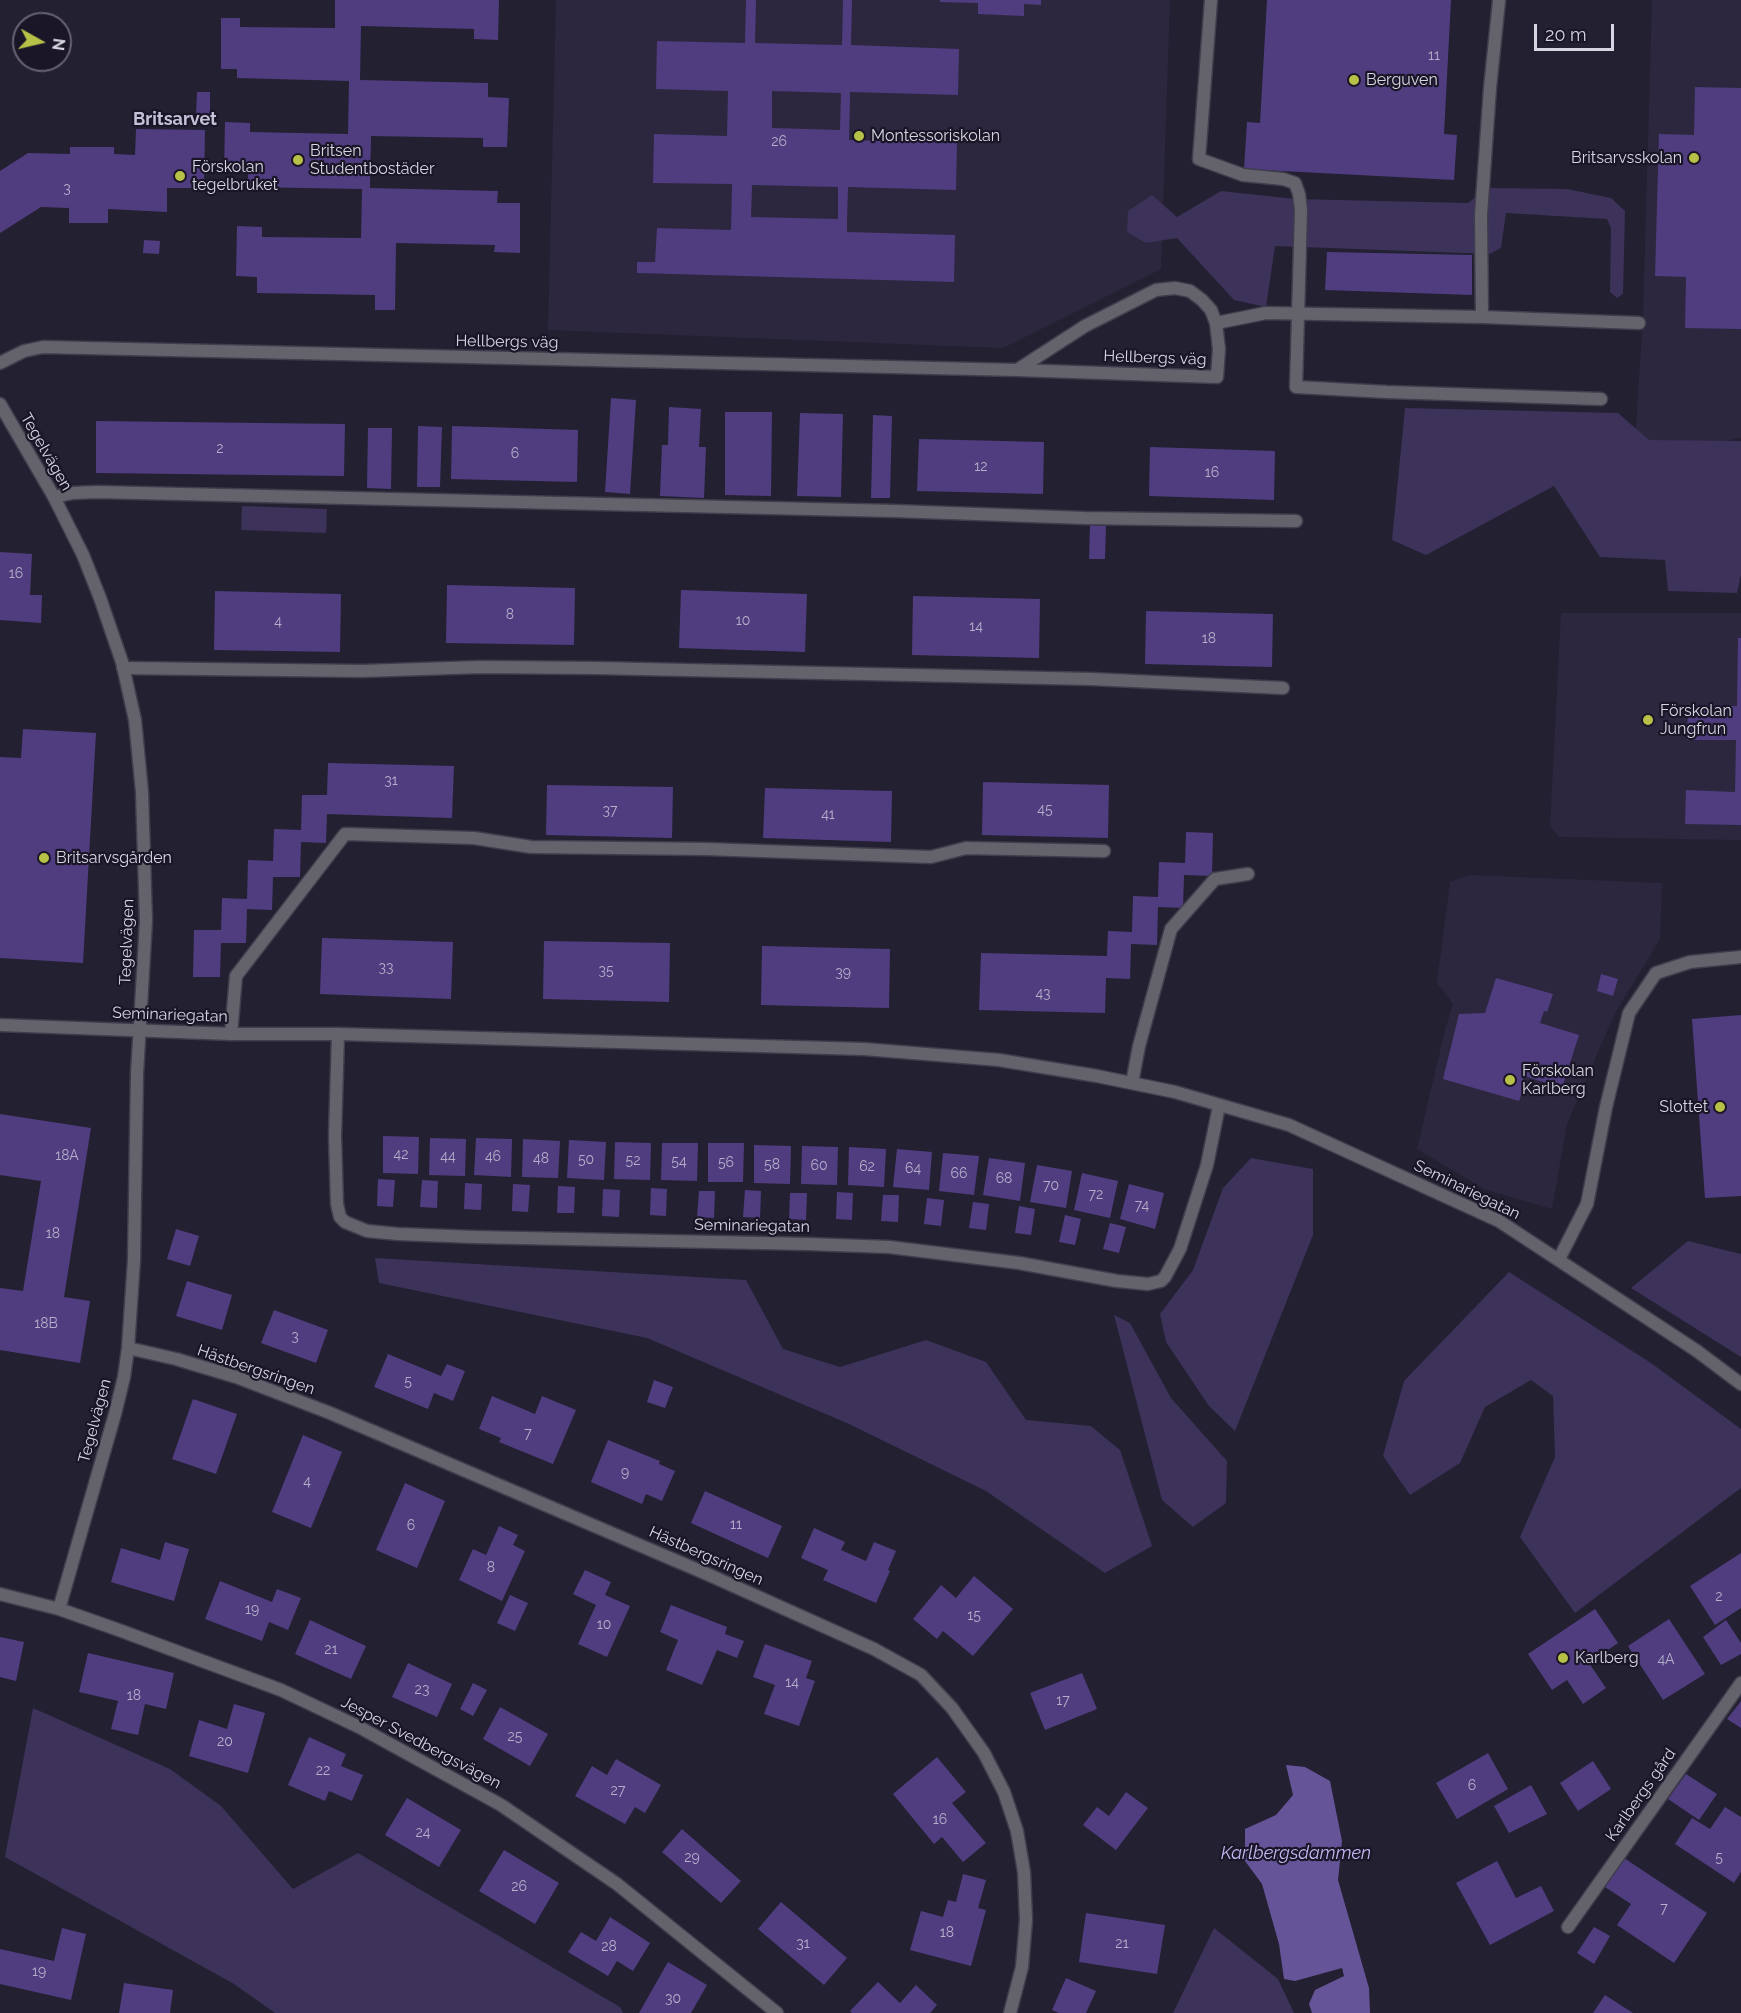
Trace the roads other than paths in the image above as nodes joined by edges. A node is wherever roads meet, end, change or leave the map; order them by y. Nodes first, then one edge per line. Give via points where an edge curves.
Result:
1 (1211, 0) edge
2 (1499, 1) edge
3 (1299, 314) junction
4 (1482, 317) junction
5 (1216, 323) junction
6 (1639, 324) dead end
7 (0, 363) edge
8 (1017, 370) junction
9 (1601, 399) dead end
10 (0, 404) edge
11 (54, 496) junction
12 (1296, 521) dead end
13 (123, 668) junction
14 (1283, 688) dead end
15 (1104, 851) dead end
16 (1248, 874) dead end
17 (1741, 957) edge
18 (0, 1025) edge
19 (140, 1031) junction
20 (231, 1034) junction
21 (338, 1034) junction
22 (1132, 1083) junction
23 (1219, 1106) junction
24 (1558, 1259) junction
25 (128, 1348) junction
26 (1741, 1384) edge
27 (0, 1594) edge
28 (59, 1609) junction
29 (1741, 1683) edge
30 (1568, 1927) dead end
31 (777, 2013) edge
32 (1010, 2013) edge

1 - 3 street via 1199,159 1243,175 1295,183 1301,210
2 - 4 street via 1480,215
3 - 4 street
3 - 5 street via 1266,313
3 - 9 street via 1296,387
4 - 6 street
5 - 8 street, Hellbergs väg via 1211,310 1190,291 1156,290 1085,326
5 - 8 street, Hellbergs väg via 1217,376
7 - 8 street, Hellbergs väg via 24,351 44,347
10 - 11 street, Tegelvägen
11 - 12 street via 108,493
11 - 13 street, Tegelvägen via 83,555
13 - 14 street via 596,668 1091,678
13 - 19 street, Tegelvägen via 142,782 146,921
15 - 20 street via 966,848 931,857 531,847 474,838 345,834 236,976
16 - 22 street via 1215,879 1171,929
17 - 24 street via 1690,962 1656,973 1629,1013 1587,1204
18 - 19 street, Seminariegatan
19 - 20 street, Seminariegatan
19 - 25 street, Tegelvägen
20 - 21 street, Seminariegatan
21 - 22 street, Seminariegatan via 916,1052 999,1060
21 - 23 street, Seminariegatan via 335,1136 340,1217 367,1231 398,1234 889,1247 1148,1284 1161,1281 1180,1249 1207,1165
22 - 23 street, Seminariegatan
23 - 24 street, Seminariegatan via 1289,1125 1499,1221
24 - 26 street, Seminariegatan
25 - 28 street, Tegelvägen via 115,1414
25 - 32 street, Hästbergsringen via 236,1377 330,1413 707,1574 874,1649 921,1675 952,1708 984,1753 1004,1792 1017,1831 1026,1920 1022,1967
27 - 28 street, Jesper Svedbergsvägen
28 - 31 street, Jesper Svedbergsvägen via 281,1690 359,1727 491,1800 617,1884
29 - 30 street, Karlbergs gård

